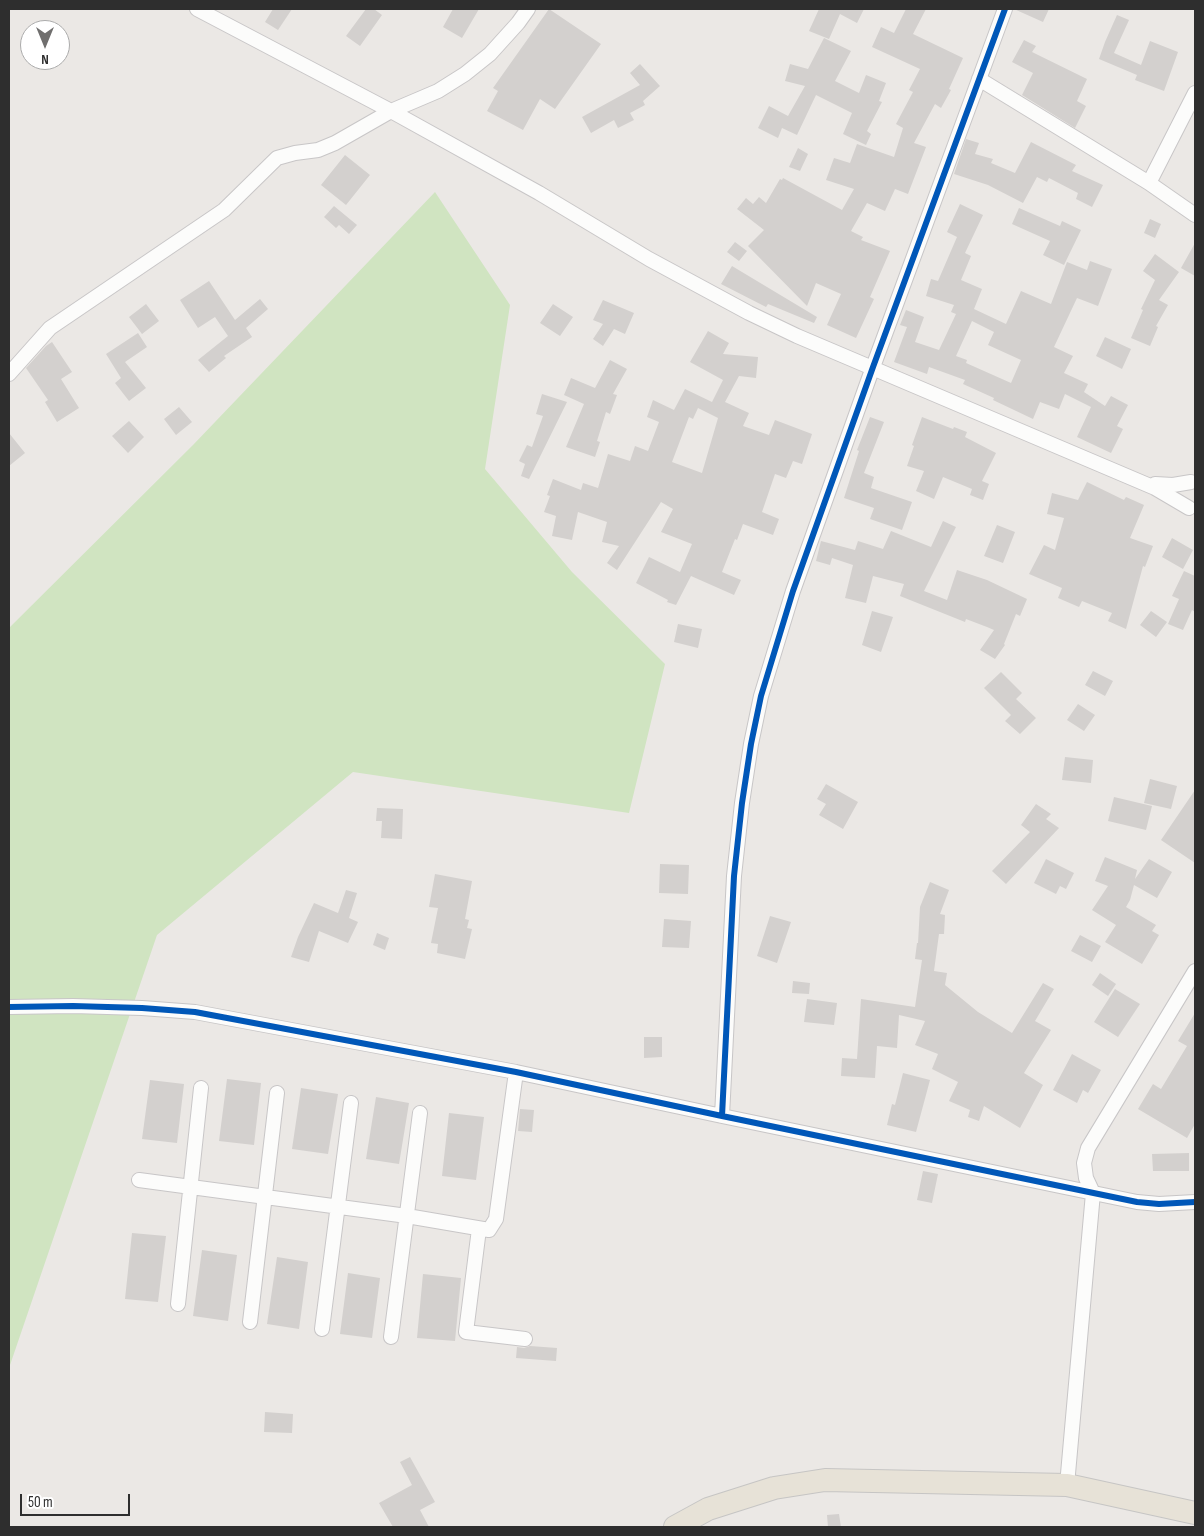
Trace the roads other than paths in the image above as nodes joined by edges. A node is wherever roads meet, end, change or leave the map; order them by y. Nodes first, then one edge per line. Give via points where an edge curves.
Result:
1 (197, 9) edge
2 (528, 9) edge
3 (1005, 9) edge
4 (979, 79) junction
5 (1195, 93) edge
6 (391, 111) junction
7 (1149, 182) junction
8 (1195, 215) edge
9 (873, 367) junction
10 (9, 374) edge
11 (1193, 481) edge
12 (1142, 482) junction
13 (1193, 510) edge
14 (1195, 971) edge
15 (9, 1007) edge
16 (516, 1072) junction
17 (201, 1088) dead end
18 (277, 1093) dead end
19 (351, 1103) dead end
20 (420, 1113) dead end
21 (722, 1116) junction
22 (139, 1180) dead end
23 (192, 1186) junction
24 (1093, 1193) junction
25 (265, 1196) junction
26 (1195, 1202) edge
27 (338, 1207) junction
28 (407, 1216) junction
29 (479, 1229) junction
30 (178, 1304) dead end
31 (250, 1322) dead end
32 (322, 1329) dead end
33 (391, 1337) dead end
34 (525, 1339) dead end
35 (1067, 1485) junction
36 (1195, 1513) edge
37 (675, 1527) edge

1 - 6 street
2 - 6 street via 490,54 465,74 438,91
3 - 4 street
4 - 7 street
4 - 9 street
5 - 7 street
6 - 9 street via 749,313
6 - 10 street via 335,143 318,150 277,158 224,210 50,328
7 - 8 street
9 - 12 street
9 - 21 street via 793,591 761,696 751,744 734,876
11 - 12 street via 1173,485
11 - 13 street via 1183,493 1184,502
12 - 13 street
14 - 24 street via 1088,1148 1084,1164
15 - 16 street via 113,1007 195,1012
16 - 21 street
16 - 29 street via 496,1219 489,1230
17 - 23 street
18 - 25 street
19 - 27 street
20 - 28 street
21 - 24 street
22 - 23 street
23 - 25 street
23 - 30 street
24 - 26 street via 1144,1203
24 - 35 street
25 - 27 street
25 - 31 street
27 - 28 street
27 - 32 street
28 - 29 street
28 - 33 street
29 - 34 street via 466,1332
35 - 36 main road
35 - 37 main road via 825,1480 774,1488 708,1509

